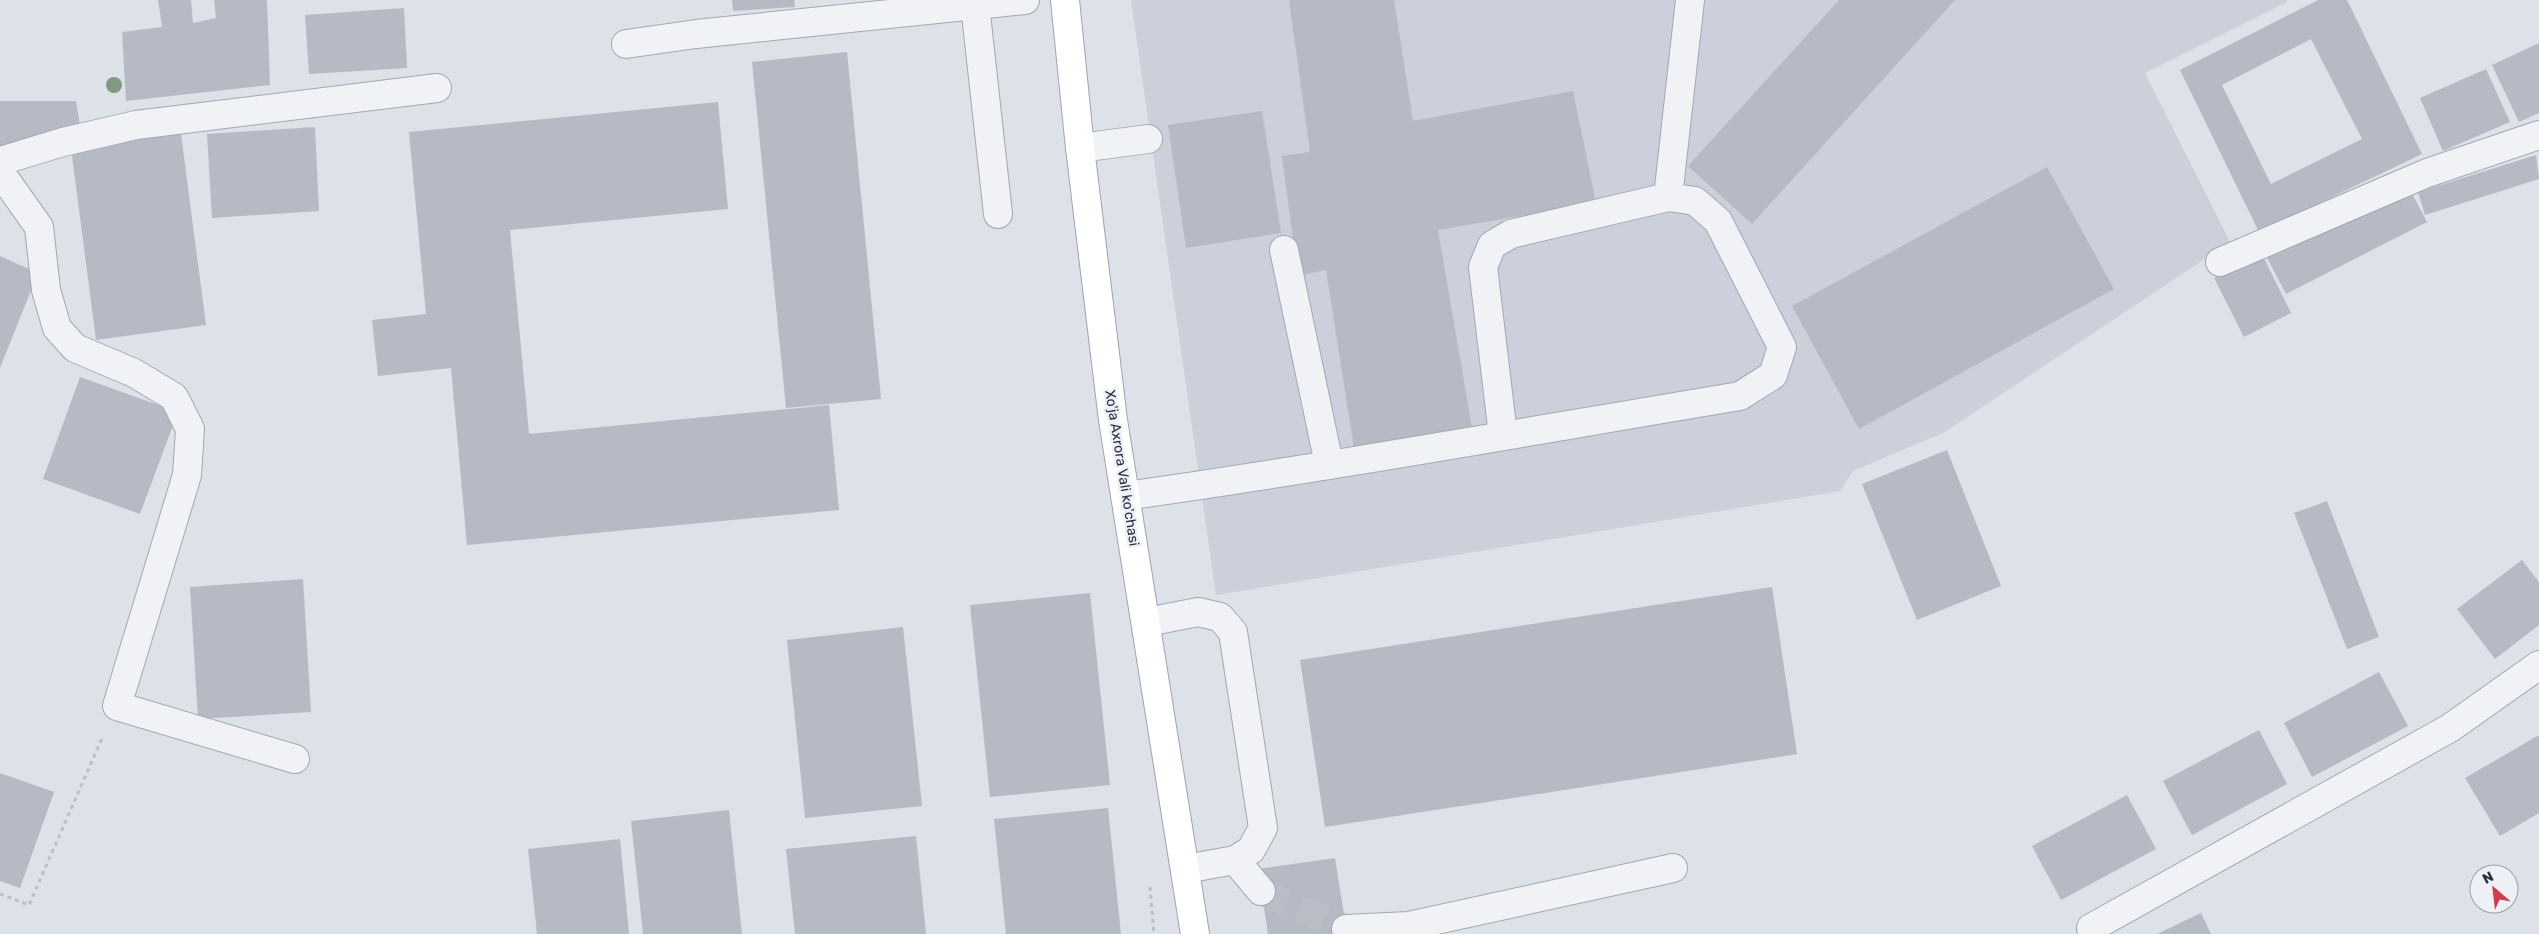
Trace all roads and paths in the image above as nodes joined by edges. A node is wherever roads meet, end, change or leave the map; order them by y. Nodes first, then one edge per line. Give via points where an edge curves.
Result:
1 (1025, 0) edge
2 (1065, 0) edge
3 (1690, 0) edge
4 (975, 5) junction
5 (626, 44) dead end
6 (437, 88) dead end
7 (2539, 135) edge
8 (1148, 139) dead end
9 (1080, 148) junction
10 (0, 161) edge
11 (0, 172) edge
12 (1668, 197) junction
13 (998, 214) dead end
14 (1284, 250) dead end
15 (2220, 262) dead end
16 (1503, 435) junction
17 (1329, 464) junction
18 (1125, 496) junction
19 (1147, 622) junction
20 (2539, 665) edge
21 (117, 706) junction
22 (295, 758) dead end
23 (1235, 860) junction
24 (1673, 868) dead end
25 (1185, 869) junction
26 (1150, 884) dead end
27 (1261, 891) tunnel mouth
28 (0, 894) edge
29 (2091, 928) dead end
30 (1346, 929) dead end
31 (1154, 934) edge
32 (1196, 934) edge

1 - 4 street
2 - 9 main road, Xo'ja Axrora Vali ko'chasi
3 - 12 street
4 - 5 street
4 - 13 street
6 - 10 street via 136,125
7 - 15 street via 2427,173
8 - 9 street
9 - 18 main road, Xo'ja Axrora Vali ko'chasi
11 - 21 street via 39,227 46,290 57,328 74,348 134,373 174,397 190,429 187,475
12 - 16 street via 1512,234 1492,244 1483,267
12 - 16 street via 1695,201 1718,221 1782,346 1773,376 1740,396
14 - 17 street
16 - 17 street
17 - 18 street
18 - 19 main road, Xo'ja Axrora Vali ko'chasi
19 - 23 street via 1198,612 1220,617 1233,632 1263,828 1251,850
19 - 25 main road, Xo'ja Axrora Vali ko'chasi
20 - 29 street via 2450,728
21 - 22 street
21 - 28 path via 29,905
23 - 25 street
23 - 27 street
24 - 30 street via 1409,926
25 - 32 main road, Xo'ja Axrora Vali ko'chasi
26 - 31 path

